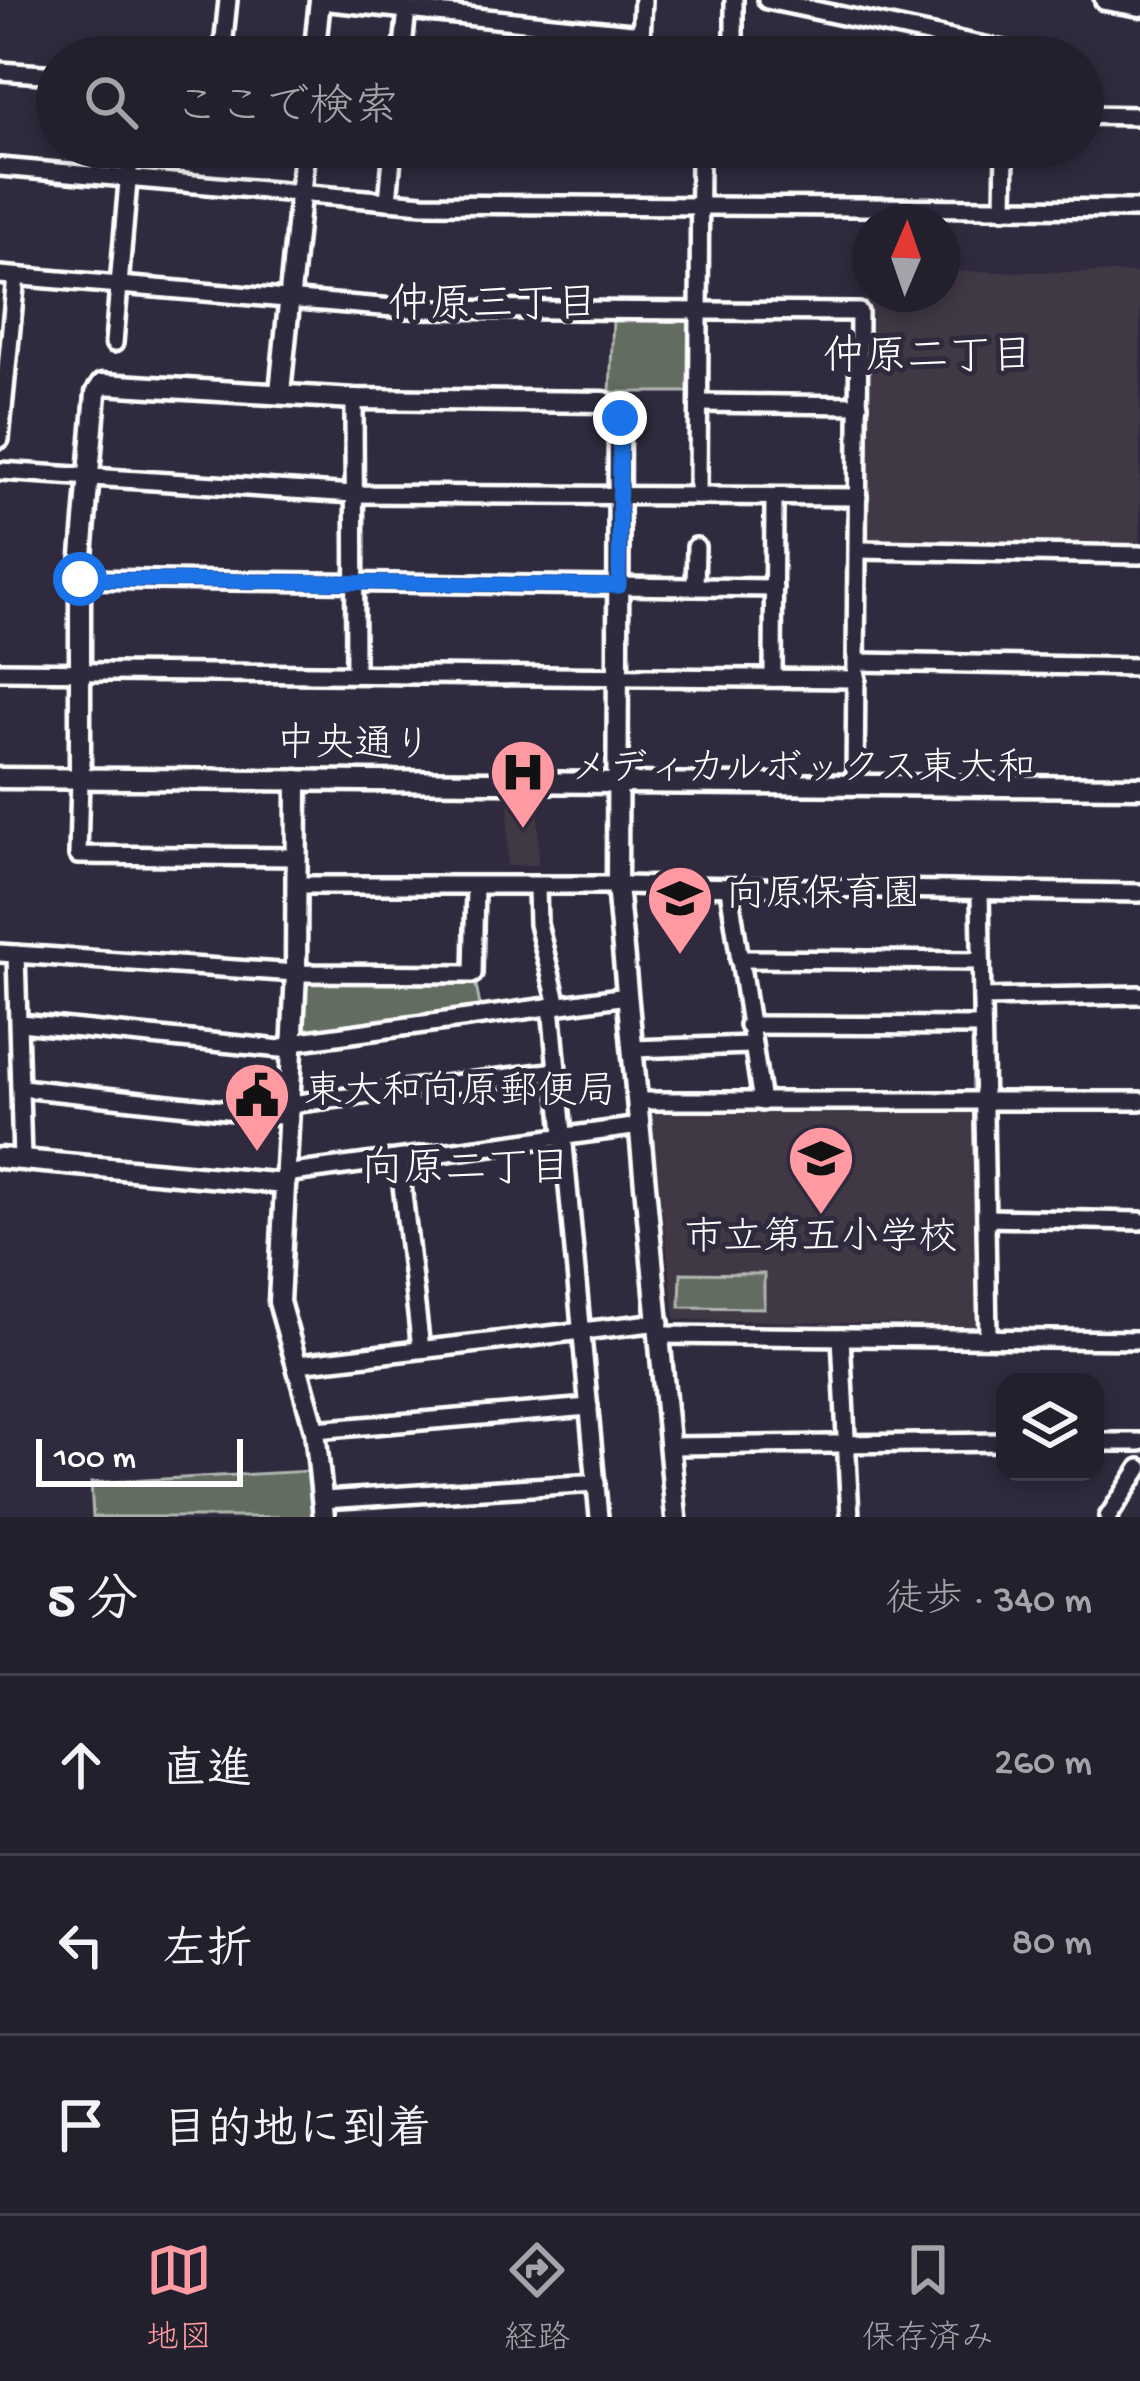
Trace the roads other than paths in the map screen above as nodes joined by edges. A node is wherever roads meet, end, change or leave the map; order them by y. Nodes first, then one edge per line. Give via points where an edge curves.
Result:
1 (228, 0) edge
2 (643, 0) edge
3 (734, 0) edge
4 (767, 0) edge
5 (1105, 0) edge
6 (320, 1) edge
7 (1140, 6) edge
8 (407, 9) junction
9 (641, 34) joint
10 (224, 36) edge
11 (316, 36) edge
12 (404, 36) edge
13 (734, 36) edge
14 (938, 36) edge
15 (0, 71) edge
16 (36, 74) edge
17 (1104, 115) edge
18 (1140, 116) edge
19 (0, 167) edge
20 (129, 168) edge
21 (303, 168) edge
22 (391, 168) edge
23 (700, 168) edge
24 (1005, 168) edge
25 (128, 179) junction
26 (300, 193) junction
27 (388, 201) junction
28 (700, 205) junction
29 (1004, 208) junction
30 (1140, 208) edge
31 (8, 276) edge
32 (119, 285) junction
33 (289, 301) junction
34 (699, 313) junction
35 (114, 343) dead end
36 (3, 378) edge
37 (280, 392) junction
38 (354, 399) junction
39 (699, 403) junction
40 (859, 405) junction
41 (0, 439) edge
42 (0, 471) edge
43 (89, 478) junction
44 (354, 494) junction
45 (620, 496) junction
46 (698, 496) junction
47 (774, 497) junction
48 (858, 497) junction
49 (696, 547) dead end
50 (858, 550) junction
51 (1140, 555) edge
52 (80, 579) junction
53 (356, 585) junction
54 (619, 586) junction
55 (695, 587) junction
56 (774, 588) junction
57 (1140, 667) edge
58 (857, 670) junction
59 (0, 671) edge
60 (78, 672) junction
61 (355, 674) junction
62 (618, 677) junction
63 (773, 678) junction
64 (0, 778) edge
65 (80, 778) junction
66 (297, 780) junction
67 (618, 783) junction
68 (855, 784) junction
69 (1140, 787) edge
70 (297, 856) junction
71 (297, 885) junction
72 (617, 885) junction
73 (475, 887) junction
74 (537, 888) junction
75 (729, 889) junction
76 (980, 891) junction
77 (1140, 893) edge
78 (8, 953) edge
79 (740, 959) junction
80 (981, 961) junction
81 (296, 973) junction
82 (1140, 994) edge
83 (627, 996) junction
84 (982, 998) junction
85 (555, 1006) junction
86 (20, 1024) junction
87 (748, 1025) junction
88 (982, 1026) junction
89 (293, 1042) junction
90 (751, 1045) junction
91 (633, 1049) junction
92 (557, 1071) junction
93 (22, 1088) junction
94 (638, 1101) junction
95 (1140, 1101) edge
96 (762, 1102) junction
97 (984, 1102) junction
98 (289, 1111) junction
99 (640, 1126) junction
100 (563, 1135) junction
101 (0, 1158) edge
102 (22, 1159) junction
103 (399, 1159) junction
104 (285, 1179) junction
105 (986, 1218) junction
106 (1140, 1221) edge
107 (660, 1329) junction
108 (581, 1330) junction
109 (988, 1336) junction
110 (841, 1337) junction
111 (1140, 1340) edge
112 (421, 1349) junction
113 (298, 1364) junction
114 (589, 1407) junction
115 (315, 1430) junction
116 (848, 1441) junction
117 (996, 1442) edge
118 (1104, 1442) edge
119 (1140, 1442) edge
120 (670, 1446) junction
121 (1140, 1468) edge
122 (596, 1483) junction
123 (324, 1508) edge
124 (599, 1517) edge
125 (676, 1517) edge
126 (850, 1517) edge
127 (1108, 1517) edge

1 - 10 street
2 - 9 street
3 - 13 street
4 - 14 street
5 - 7 street
6 - 8 street
6 - 11 street
8 - 9 street
8 - 12 street
15 - 16 street
17 - 18 street
19 - 25 street
20 - 25 street
21 - 26 street
22 - 27 street
23 - 28 street
24 - 29 street
25 - 26 street
25 - 32 street
26 - 27 street
26 - 33 street
27 - 28 street
28 - 29 street
28 - 34 street
29 - 30 street
31 - 32 street
31 - 36 street
32 - 33 street
32 - 35 street
33 - 34 street
33 - 37 street
34 - 39 street
34 - 40 street via 860,312
36 - 41 street
37 - 38 street
37 - 43 street via 102,384
38 - 44 street
38 - 45 street via 604,401 620,418
39 - 40 street
39 - 46 street
40 - 48 street
42 - 43 street
43 - 44 street
43 - 52 street
44 - 45 street
44 - 53 street
45 - 46 street
45 - 54 street
46 - 47 street
47 - 48 street
47 - 56 street
48 - 50 street
49 - 55 street
50 - 51 street
50 - 58 street
52 - 53 street
52 - 60 street
53 - 54 street
53 - 61 street
54 - 55 street
54 - 62 street
55 - 56 street
56 - 63 street
57 - 58 street
58 - 63 street
58 - 68 street
59 - 60 street
60 - 61 street
60 - 65 street
61 - 62 street
62 - 63 street
62 - 67 street
64 - 65 street, 中央通り
65 - 66 street, 中央通り
65 - 70 street via 78,855
66 - 67 street, 中央通り
66 - 70 street
67 - 68 street, 中央通り
67 - 72 street
68 - 69 street, 中央通り
70 - 71 street
71 - 73 street
71 - 81 street
72 - 74 street
72 - 75 street
72 - 83 street
73 - 74 street
73 - 81 street via 472,974
74 - 85 street
75 - 76 street
75 - 79 street
76 - 77 street
76 - 80 street
78 - 81 street
78 - 86 street
79 - 80 street
79 - 87 street
80 - 84 street
81 - 89 street
82 - 84 street
83 - 85 street
83 - 91 street
84 - 88 street
85 - 89 street
85 - 92 street
86 - 89 street via 281,1049
86 - 93 street
87 - 88 street
87 - 90 street
88 - 97 street
89 - 98 street
90 - 91 street
90 - 96 street
91 - 94 street
92 - 98 street
92 - 100 street
93 - 98 street
93 - 102 street
94 - 96 street
94 - 99 street
95 - 97 street
96 - 97 street
97 - 105 street
98 - 104 street
99 - 100 street
99 - 107 street
100 - 103 street
100 - 108 street
101 - 102 street
102 - 104 street
103 - 104 street
103 - 112 street
104 - 113 street via 280,1302
105 - 106 street
105 - 109 street
107 - 108 street
107 - 110 street
107 - 120 street
108 - 112 street
108 - 114 street
109 - 110 street
109 - 111 street
110 - 116 street
112 - 113 street
113 - 115 street
114 - 115 street
114 - 122 street
115 - 123 street
116 - 117 street
116 - 120 street
116 - 126 street
118 - 119 street
120 - 125 street
121 - 127 street
122 - 123 street
122 - 124 street

